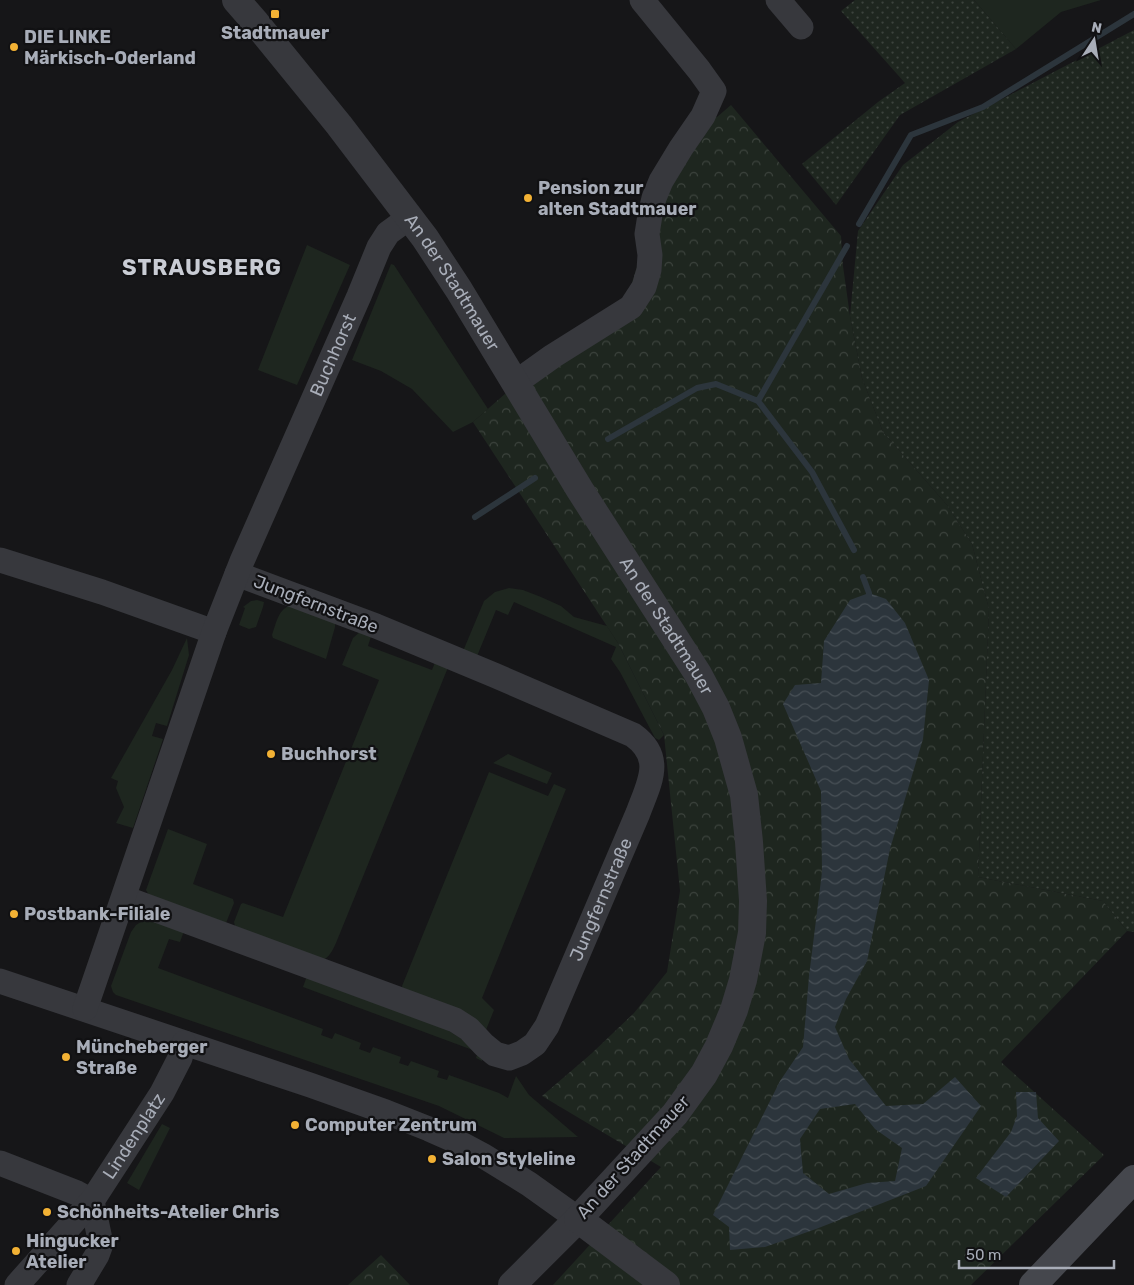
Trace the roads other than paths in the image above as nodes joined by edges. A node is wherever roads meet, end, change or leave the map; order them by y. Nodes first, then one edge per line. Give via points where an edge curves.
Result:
1 (236, 0) edge
2 (642, 0) edge
3 (778, 0) edge
4 (801, 27) dead end
5 (410, 217) junction
6 (515, 383) junction
7 (0, 560) edge
8 (237, 574) junction
9 (214, 632) junction
10 (124, 898) junction
11 (0, 981) edge
12 (85, 1009) junction
13 (184, 1043) junction
14 (0, 1162) edge
15 (1134, 1178) edge
16 (92, 1201) junction
17 (578, 1219) junction
18 (17, 1285) edge
19 (79, 1285) edge
20 (512, 1285) edge
21 (666, 1285) edge
22 (1033, 1285) edge

1 - 5 street, An der Stadtmauer
2 - 6 street via 714,92 654,198 648,234 649,270 644,287 631,307
3 - 4 street
5 - 6 street, An der Stadtmauer
5 - 8 street, Buchhorst via 388,233 379,248
6 - 17 street, An der Stadtmauer via 698,674 716,708 744,795 750,852 752,933 743,980 720,1046 675,1114
7 - 9 street
8 - 9 street, Buchhorst
8 - 10 street, Jungfernstraße via 368,623 633,735 648,751 652,769 649,783 547,1026 535,1044 508,1058 495,1054 455,1020
9 - 10 street, Buchhorst
10 - 12 street, Buchhorst
11 - 12 street
12 - 13 street
13 - 16 street, Lindenplatz via 162,1093
13 - 17 street via 378,1109 454,1140 529,1184
14 - 16 street
15 - 22 main road
16 - 18 street, Lindenplatz
16 - 19 street via 102,1244
17 - 20 street, An der Stadtmauer
17 - 21 street

